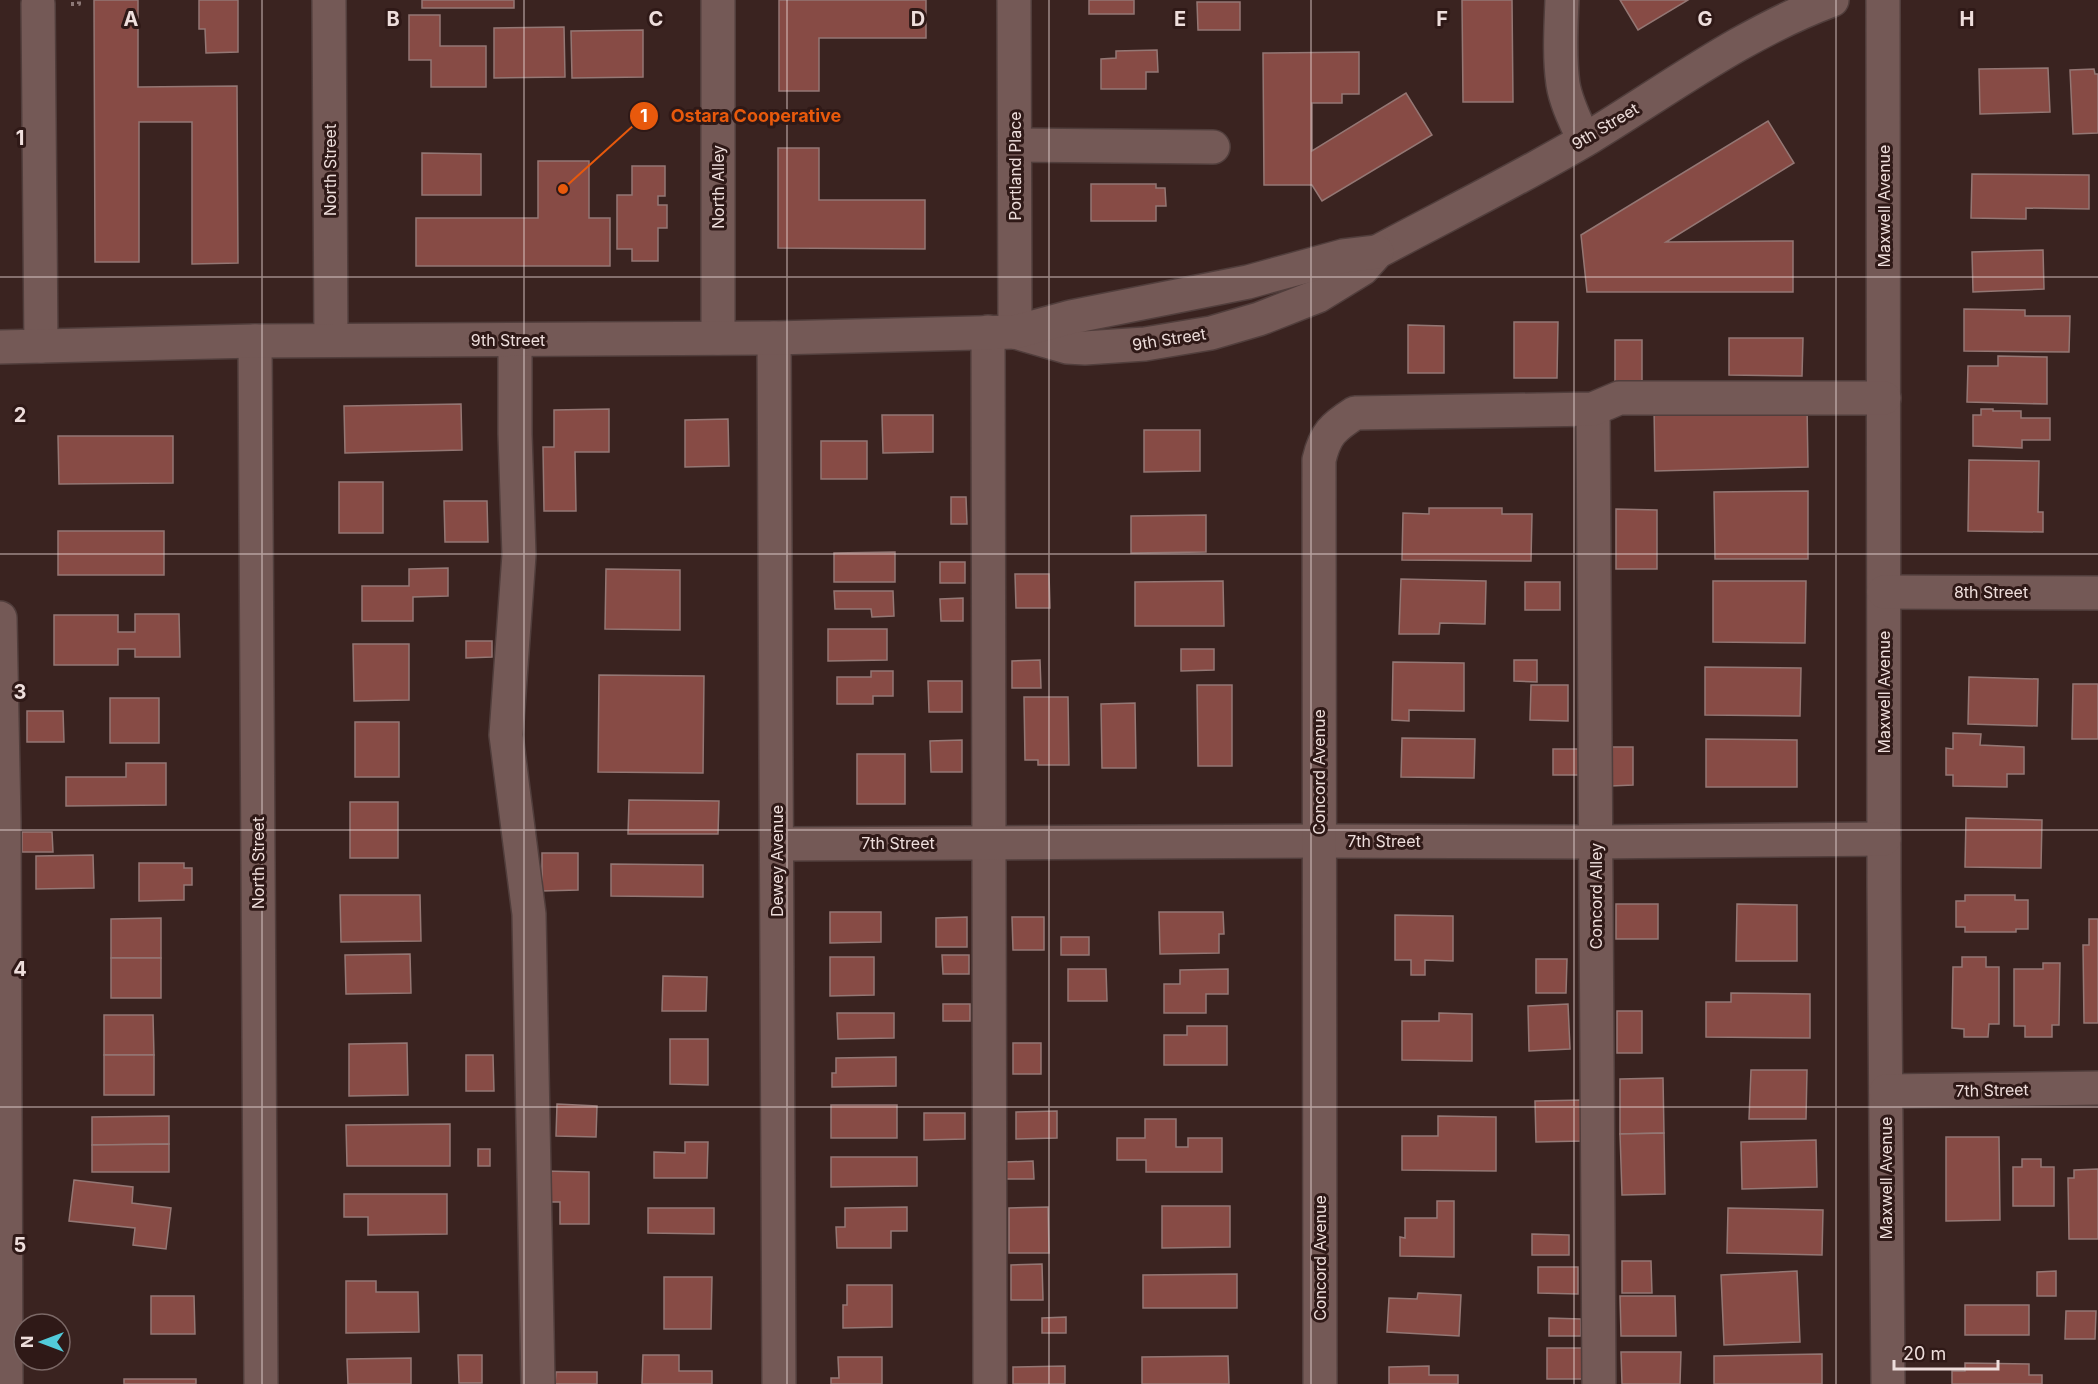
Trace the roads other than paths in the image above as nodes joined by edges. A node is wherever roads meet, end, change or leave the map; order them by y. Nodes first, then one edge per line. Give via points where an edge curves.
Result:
1 (329, 0) edge
2 (718, 0) edge
3 (1014, 0) edge
4 (1562, 0) edge
5 (1832, 0) edge
6 (1883, 0) edge
7 (38, 4) dead end
8 (1584, 140) junction
9 (1015, 145) junction
10 (1213, 147) dead end
11 (1377, 252) junction
12 (1002, 332) junction
13 (718, 338) junction
14 (774, 338) junction
15 (515, 339) junction
16 (331, 340) junction
17 (255, 341) junction
18 (40, 346) junction
19 (0, 347) edge
20 (1884, 399) junction
21 (1593, 409) junction
22 (1884, 592) junction
23 (2098, 593) edge
24 (0, 618) edge
25 (1884, 839) junction
26 (1319, 841) junction
27 (988, 842) junction
28 (1596, 842) junction
29 (777, 844) junction
30 (2098, 1088) edge
31 (1886, 1091) junction
32 (6, 1384) edge
33 (261, 1384) edge
34 (538, 1384) edge
35 (779, 1384) edge
36 (990, 1384) edge
37 (1320, 1384) edge
38 (1599, 1384) edge
39 (1888, 1384) edge

1 - 16 street, North Street
2 - 13 street, North Alley
3 - 9 street, Portland Place
4 - 8 street via 1563,85
5 - 8 street, 9th Street via 1761,32
6 - 20 street, Maxwell Avenue
7 - 18 street
8 - 11 street, 9th Street
9 - 10 street
9 - 12 street, Portland Place
11 - 12 street, 9th Street via 1343,256 1248,282
11 - 12 street, 9th Street via 1362,268 1318,296 1211,333 1145,344 1067,348
12 - 14 street, 9th Street
12 - 27 street, Portland Place
13 - 14 street, 9th Street
13 - 15 street, 9th Street
14 - 29 street, Dewey Avenue
15 - 16 street, 9th Street
15 - 34 street via 519,555 506,735 529,914
16 - 17 street, 9th Street
17 - 18 street, 9th Street
17 - 33 street, North Street
18 - 19 street, 9th Street
20 - 21 street, Concord Avenue via 1619,399
20 - 22 street, Maxwell Avenue
21 - 26 street, Concord Avenue via 1355,413 1336,425 1323,441 1319,460
21 - 28 street, Concord Alley
22 - 23 street, 8th Street
22 - 25 street, Maxwell Avenue
24 - 32 street
25 - 28 street, 7th Street
25 - 31 street, Maxwell Avenue
26 - 27 street, 7th Street
26 - 28 street, 7th Street
26 - 37 street, Concord Avenue
27 - 29 street, 7th Street
27 - 36 street, Portland Place
28 - 38 street, Concord Alley
29 - 35 street, Dewey Avenue
30 - 31 street, 7th Street
31 - 39 street, Maxwell Avenue

